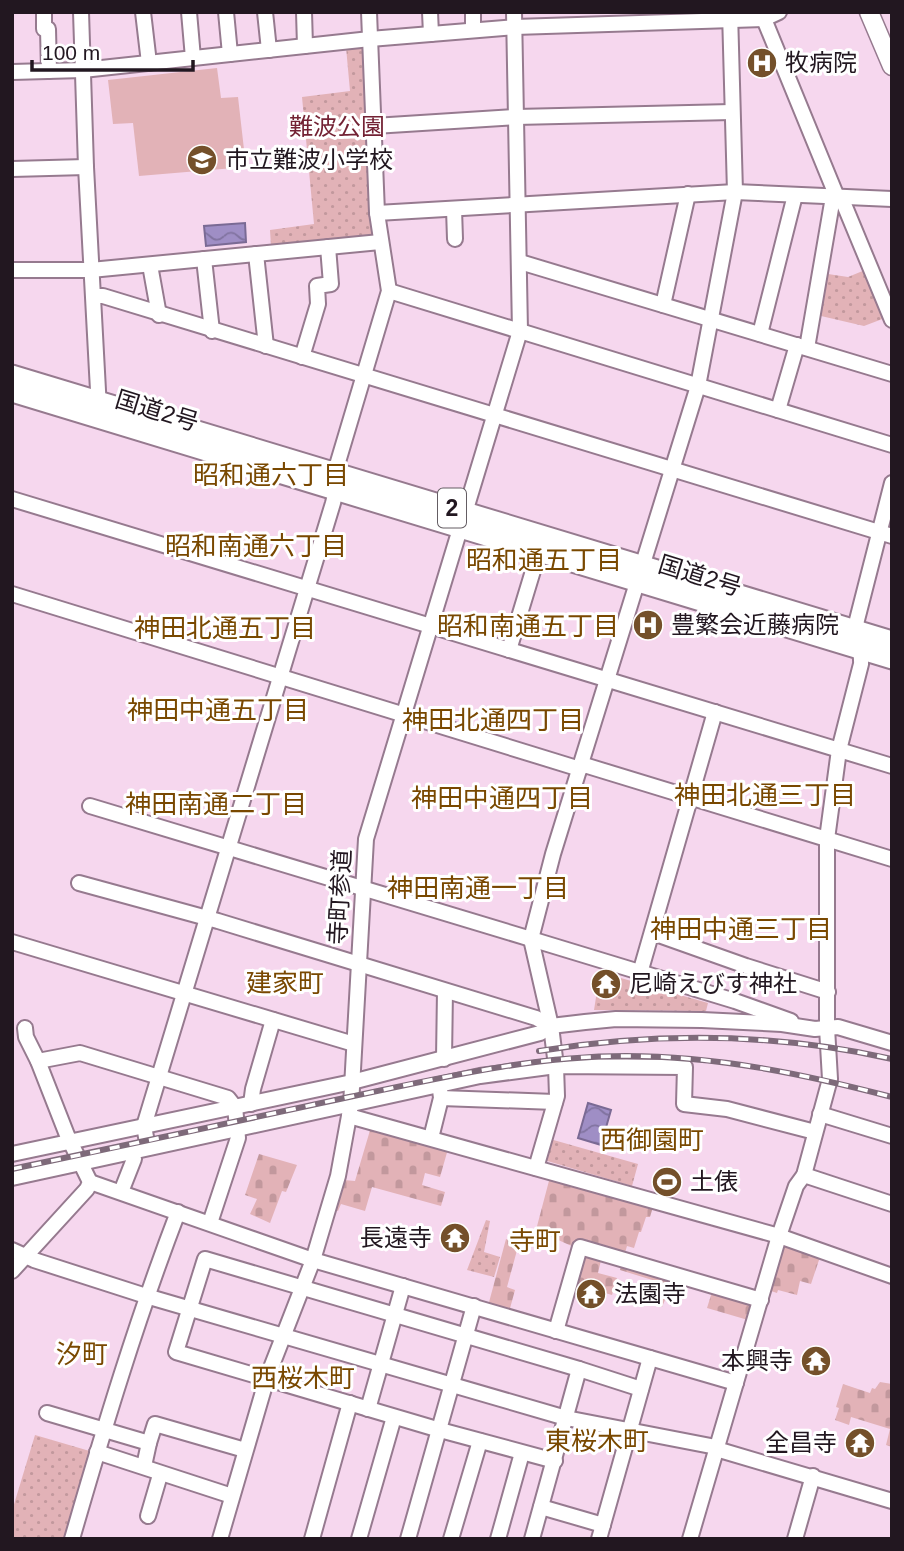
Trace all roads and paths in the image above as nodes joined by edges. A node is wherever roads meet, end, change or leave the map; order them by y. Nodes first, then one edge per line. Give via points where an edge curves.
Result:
1 (44, 12) edge
2 (81, 12) edge
3 (143, 12) edge
4 (189, 12) edge
5 (226, 12) edge
6 (265, 12) edge
7 (304, 12) edge
8 (369, 12) edge
9 (430, 12) edge
10 (473, 12) edge
11 (779, 12) edge
12 (869, 12) edge
13 (730, 16) edge
14 (764, 19) junction
15 (515, 20) edge
16 (474, 30) junction
17 (431, 34) junction
18 (370, 39) junction
19 (305, 46) junction
20 (269, 50) junction
21 (230, 54) junction
22 (193, 58) junction
23 (149, 63) junction
24 (892, 65) edge
25 (83, 70) junction
26 (48, 71) junction
27 (12, 72) edge
28 (732, 111) junction
29 (516, 117) junction
30 (373, 126) junction
31 (86, 167) junction
32 (12, 169) edge
33 (735, 192) junction
34 (688, 194) junction
35 (795, 195) junction
36 (837, 197) junction
37 (892, 199) edge
38 (518, 204) junction
39 (454, 209) junction
40 (377, 213) junction
41 (455, 239) dead end
42 (380, 242) junction
43 (328, 247) junction
44 (256, 254) junction
45 (204, 259) junction
46 (520, 262) junction
47 (150, 265) junction
48 (12, 270) edge
49 (91, 270) junction
50 (389, 291) junction
51 (94, 296) junction
52 (663, 305) junction
53 (159, 314) junction
54 (709, 319) junction
55 (892, 320) edge
56 (212, 331) junction
57 (520, 331) junction
58 (760, 334) junction
59 (266, 346) junction
60 (802, 346) junction
61 (302, 357) junction
62 (892, 374) edge
63 (12, 375) edge
64 (363, 376) junction
65 (698, 386) junction
66 (12, 392) edge
67 (99, 410) junction
68 (778, 410) junction
69 (494, 416) junction
70 (892, 445) edge
71 (673, 469) junction
72 (336, 481) junction
73 (892, 483) edge
74 (12, 499) edge
75 (462, 519) junction
76 (885, 534) edge
77 (538, 551) junction
78 (639, 574) junction
79 (307, 589) junction
80 (12, 594) edge
81 (429, 626) junction
82 (855, 631) junction
83 (892, 641) edge
84 (509, 650) junction
85 (862, 650) junction
86 (892, 659) edge
87 (281, 676) junction
88 (608, 680) junction
89 (715, 712) junction
90 (403, 714) junction
91 (839, 750) junction
92 (580, 766) junction
93 (892, 766) edge
94 (691, 798) junction
95 (90, 806) dead end
96 (827, 839) junction
97 (230, 848) junction
98 (892, 859) edge
99 (79, 883) dead end
100 (364, 889) junction
101 (208, 918) junction
102 (653, 933) junction
103 (531, 939) junction
104 (12, 942) edge
105 (359, 964) junction
106 (640, 973) junction
107 (445, 991) junction
108 (828, 992) junction
109 (185, 994) junction
110 (273, 1020) junction
111 (551, 1026) junction
112 (802, 1026) junction
113 (827, 1028) junction
114 (22, 1032) dead end
115 (892, 1043) edge
116 (354, 1044) junction
117 (444, 1059) junction
118 (38, 1061) junction
119 (556, 1066) junction
120 (159, 1077) junction
121 (352, 1082) junction
122 (440, 1091) junction
123 (555, 1102) junction
124 (251, 1104) junction
125 (235, 1107) junction
126 (350, 1110) junction
127 (820, 1114) junction
128 (144, 1126) junction
129 (237, 1129) junction
130 (816, 1132) junction
131 (892, 1136) edge
132 (431, 1138) junction
133 (70, 1142) junction
134 (148, 1148) junction
135 (131, 1152) junction
136 (12, 1154) edge
137 (81, 1163) junction
138 (536, 1168) junction
139 (804, 1175) junction
140 (12, 1178) edge
141 (90, 1182) junction
142 (121, 1192) junction
143 (892, 1204) edge
144 (178, 1212) junction
145 (210, 1223) junction
146 (779, 1236) junction
147 (12, 1250) edge
148 (26, 1257) junction
149 (313, 1260) junction
150 (12, 1271) edge
151 (892, 1276) edge
152 (403, 1286) junction
153 (302, 1288) junction
154 (146, 1296) junction
155 (761, 1300) junction
156 (474, 1306) junction
157 (190, 1308) junction
158 (394, 1315) junction
159 (556, 1331) junction
160 (283, 1336) junction
161 (466, 1336) junction
162 (650, 1358) junction
163 (381, 1364) junction
164 (579, 1369) junction
165 (267, 1378) junction
166 (736, 1383) junction
167 (452, 1386) junction
168 (640, 1389) junction
169 (350, 1403) junction
170 (369, 1409) junction
171 (47, 1413) dead end
172 (394, 1417) junction
173 (566, 1418) junction
174 (440, 1430) junction
175 (629, 1430) junction
176 (103, 1431) junction
177 (480, 1441) junction
178 (149, 1443) junction
179 (716, 1447) junction
180 (245, 1450) junction
181 (97, 1452) junction
182 (522, 1453) junction
183 (555, 1461) junction
184 (144, 1466) junction
185 (160, 1475) junction
186 (813, 1476) junction
187 (232, 1496) junction
188 (892, 1501) edge
189 (541, 1507) junction
190 (148, 1516) dead end
191 (601, 1532) edge
192 (72, 1539) edge
193 (220, 1539) edge
194 (312, 1539) edge
195 (359, 1539) edge
196 (408, 1539) edge
197 (452, 1539) edge
198 (498, 1539) edge
199 (532, 1539) edge
200 (690, 1539) edge
201 (795, 1539) edge

1 - 26 street
2 - 25 street
3 - 23 street
4 - 22 street
5 - 21 street
6 - 20 street
7 - 19 street
8 - 18 street
9 - 17 street
10 - 16 street
11 - 14 street
12 - 24 main road
13 - 14 street
13 - 15 street
13 - 28 street
14 - 36 street
15 - 16 street
15 - 29 street, 寺町参道
16 - 17 street
17 - 18 street
18 - 19 street
18 - 30 street
19 - 20 street
20 - 21 street
21 - 22 street
22 - 23 street
23 - 25 street
25 - 26 street
25 - 31 street
26 - 27 street
28 - 29 street
28 - 33 street
29 - 30 street
29 - 38 street, 寺町参道
30 - 40 street
31 - 32 street
31 - 49 street
33 - 34 street
33 - 35 street
33 - 54 street
34 - 38 street
34 - 52 street
35 - 36 street
35 - 58 street
36 - 37 street
36 - 55 street
36 - 60 street
38 - 39 street
38 - 46 street, 寺町参道
39 - 40 street
39 - 41 street
40 - 42 street
42 - 43 street
42 - 50 street
43 - 44 street
43 - 61 street via 331,284 317,286 318,304
44 - 45 street
44 - 59 street
45 - 47 street
45 - 56 street
46 - 52 street
46 - 57 street, 寺町参道
47 - 49 street
47 - 53 street
48 - 49 street
49 - 51 street
50 - 57 street
50 - 64 street
51 - 53 street
51 - 67 street
52 - 54 street
53 - 56 street
54 - 58 street
54 - 65 street
56 - 59 street
57 - 65 street
57 - 69 street, 寺町参道
58 - 60 street
59 - 61 street
60 - 62 street
60 - 68 street
61 - 64 street
63 - 67 highway, 国道2号 / 2
64 - 69 street
64 - 72 street
65 - 68 street
65 - 71 street
66 - 67 highway, 国道2号 / 2
67 - 72 highway, 国道2号 / 2
68 - 70 street
69 - 71 street
69 - 75 street, 寺町参道
71 - 76 street
71 - 78 street
72 - 75 highway, 国道2号 / 2
72 - 79 street
73 - 76 street
74 - 79 street
75 - 77 highway, 国道2号 / 2
75 - 78 highway, 国道2号 / 2
75 - 81 street, 寺町参道
76 - 82 street
77 - 78 highway, 国道2号 / 2
77 - 84 street
78 - 82 highway, 国道2号 / 2
78 - 85 highway, 国道2号 / 2
78 - 88 street
79 - 81 street
79 - 87 street
80 - 87 street
81 - 84 street
81 - 90 street, 寺町参道
82 - 83 highway, 国道2号 / 2
82 - 85 street
84 - 88 street
85 - 86 highway, 国道2号 / 2
85 - 91 street
87 - 90 street
87 - 97 street
88 - 89 street
88 - 92 street
89 - 91 street
89 - 94 street
90 - 92 street
90 - 100 street, 寺町参道 via 366,839
91 - 93 street
91 - 96 street
92 - 94 street
92 - 103 street
94 - 96 street
94 - 102 street
95 - 97 street
96 - 98 street
96 - 108 street
97 - 100 street
97 - 101 street
99 - 101 street
100 - 103 street
100 - 105 street, 寺町参道
101 - 105 street
101 - 109 street
102 - 106 street
102 - 108 street
103 - 106 street
103 - 111 street
104 - 109 street
105 - 107 street
105 - 116 street, 寺町参道
106 - 112 street
107 - 111 street
107 - 117 street
108 - 113 street
109 - 110 street
109 - 120 street
110 - 116 street
110 - 124 street
111 - 112 street via 616,1019
111 - 117 street
111 - 119 street
112 - 113 street
113 - 115 street
113 - 127 street via 830,1079
114 - 118 street
116 - 121 street, 寺町参道
117 - 121 street
118 - 120 street via 80,1053
118 - 133 street
119 - 122 street via 480,1076
119 - 123 street
119 - 130 street via 685,1067 684,1104 727,1109
120 - 125 street via 228,1098
120 - 128 street
121 - 124 street
121 - 126 street, 寺町参道
122 - 123 street
122 - 126 street
122 - 132 street
123 - 138 street
124 - 125 street
125 - 128 street
125 - 129 street
126 - 129 street
126 - 132 street
126 - 149 street, 寺町参道 via 338,1176
127 - 130 street
127 - 131 street
128 - 133 street
128 - 134 street
129 - 134 street
129 - 145 street
130 - 139 street
132 - 138 street
133 - 136 street
133 - 137 street
134 - 135 street
135 - 137 street
135 - 142 street via 134,1160
137 - 140 street
137 - 141 street
138 - 146 street
139 - 143 street
139 - 146 street
141 - 142 street
141 - 148 street
142 - 144 street
144 - 145 street
144 - 154 street
145 - 149 street
146 - 151 street
146 - 155 street
147 - 148 street
148 - 150 street
148 - 154 street
149 - 152 street
149 - 153 street, 寺町参道
152 - 156 street
152 - 158 street
153 - 157 street via 205,1259
153 - 158 street
153 - 160 street, 寺町参道
154 - 157 street
154 - 176 street
155 - 159 street via 580,1247
155 - 166 street
156 - 159 street
156 - 161 street
157 - 160 street
157 - 165 street via 176,1352
158 - 161 street
158 - 163 street
159 - 162 street
160 - 163 street
160 - 165 street, 寺町参道
161 - 164 street
161 - 167 street
162 - 166 street
162 - 168 street
163 - 167 street
163 - 170 street
164 - 168 street
164 - 173 street
165 - 169 street
165 - 180 street, 寺町参道
166 - 179 street
167 - 173 street
167 - 174 street
168 - 175 street
169 - 170 street
169 - 194 street
170 - 172 street
171 - 176 street
172 - 174 street
172 - 195 street
173 - 175 street
173 - 183 street
174 - 177 street
174 - 196 street
175 - 179 street
175 - 191 street
176 - 178 street
176 - 181 street
177 - 182 street
177 - 197 street
178 - 180 street via 155,1424
178 - 184 street
179 - 186 street
179 - 200 street
180 - 187 street, 寺町参道
181 - 184 street
181 - 192 street
182 - 183 street
182 - 198 street
183 - 189 street
184 - 185 street
185 - 187 street
185 - 190 street
186 - 188 street
186 - 201 street
187 - 193 street, 寺町参道
189 - 191 street
189 - 199 street

